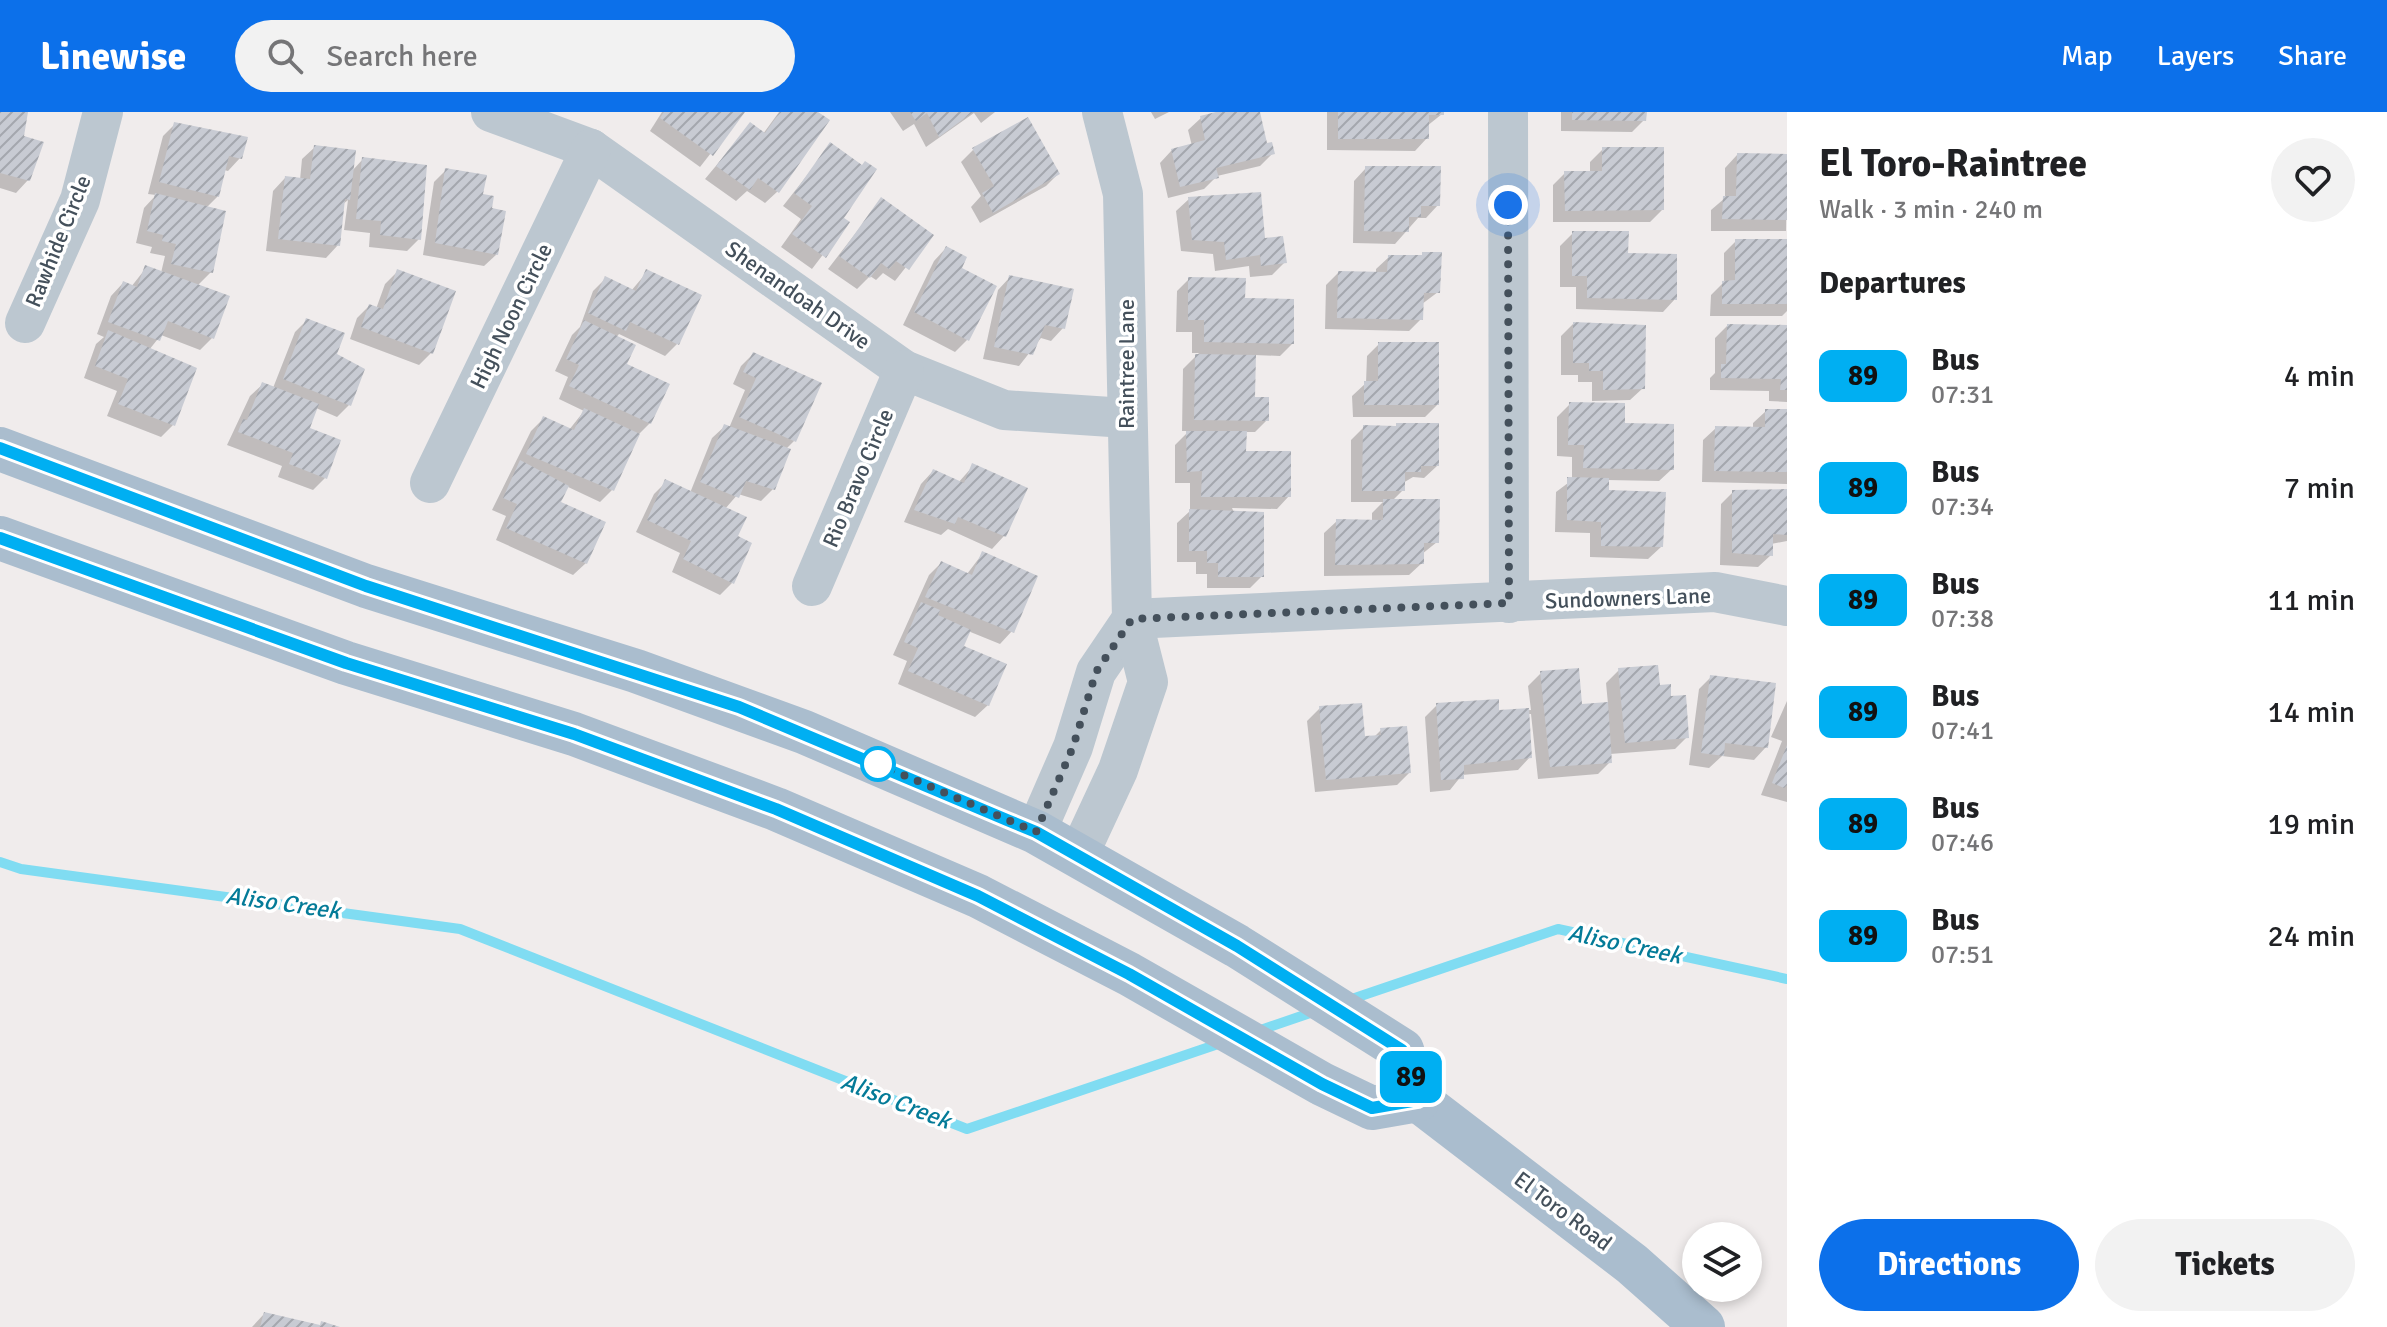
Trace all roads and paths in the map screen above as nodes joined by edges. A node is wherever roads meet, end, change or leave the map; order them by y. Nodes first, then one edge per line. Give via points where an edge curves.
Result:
1 (103, 112) edge
2 (491, 112) edge
3 (1102, 112) edge
4 (1508, 112) edge
5 (591, 149) junction
6 (25, 323) dead end
7 (904, 370) junction
8 (1126, 418) junction
9 (0, 449) edge
10 (430, 483) dead end
11 (0, 538) edge
12 (812, 586) dead end
13 (1509, 603) junction
14 (1787, 606) edge
15 (1132, 619) junction
16 (1082, 716) junction
17 (1130, 735) junction
18 (1036, 832) junction
19 (1078, 856) junction
20 (1418, 1100) junction
21 (1703, 1327) edge

1 - 6 street, Rawhide Circle via 80,200
2 - 5 street, Shenandoah Drive
3 - 8 street, Raintree Lane via 1123,194
4 - 13 street
5 - 7 street, Shenandoah Drive
5 - 10 street, High Noon Circle
7 - 8 street, Shenandoah Drive via 1004,410
7 - 12 street, Rio Bravo Circle
8 - 15 street, Raintree Lane
9 - 18 main road via 366,586 739,707
11 - 20 main road via 346,663 574,734 776,809 978,896 1372,1108
13 - 14 street, Sundowners Lane via 1715,592
13 - 15 street, Sundowners Lane
15 - 16 street via 1096,672
15 - 17 street, Raintree Lane via 1148,682
16 - 17 street
16 - 18 street
17 - 19 street, Raintree Lane
18 - 19 main road
19 - 20 main road via 1237,946 1402,1050
20 - 21 main road, El Toro Road via 1632,1264

